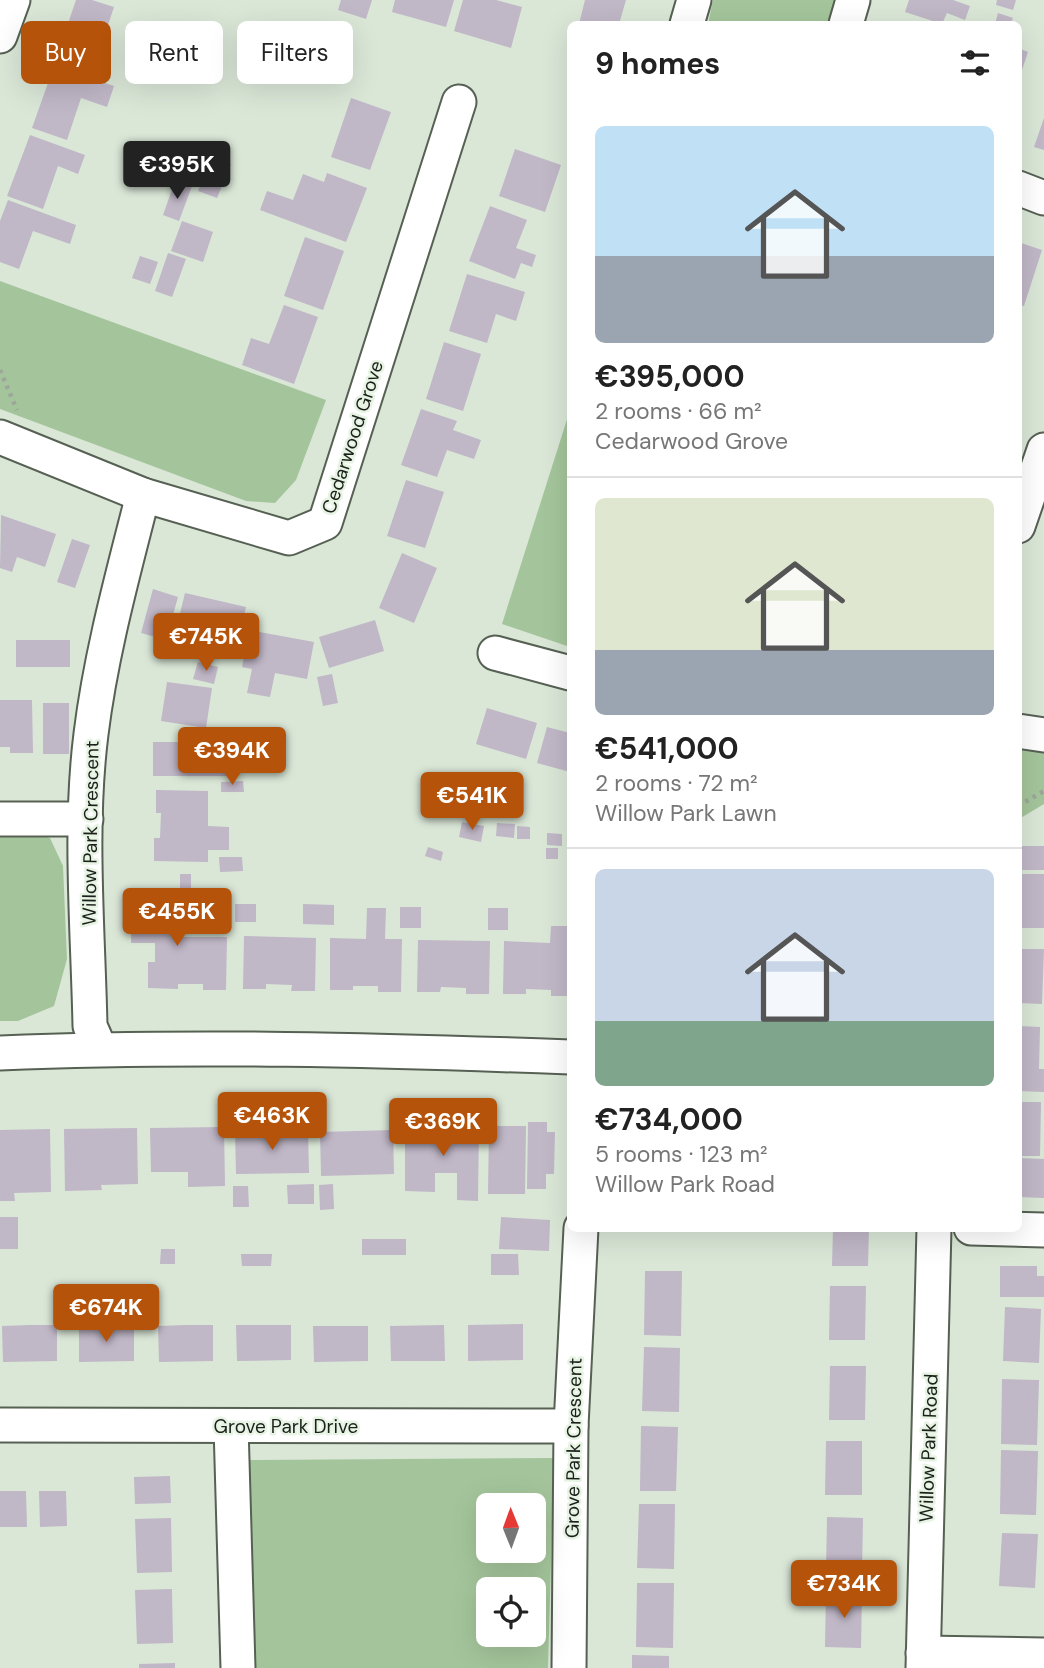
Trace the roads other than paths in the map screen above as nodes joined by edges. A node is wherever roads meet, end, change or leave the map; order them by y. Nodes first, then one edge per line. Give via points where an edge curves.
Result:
1 (13, 0) edge
2 (694, 0) edge
3 (853, 0) edge
4 (688, 21) edge
5 (847, 21) edge
6 (0, 36) edge
7 (459, 102) dead end
8 (1022, 190) edge
9 (1044, 198) edge
10 (0, 437) edge
11 (1044, 450) edge
12 (143, 495) junction
13 (1022, 510) edge
14 (495, 653) dead end
15 (567, 672) edge
16 (1022, 733) edge
17 (1044, 736) edge
18 (0, 819) edge
19 (86, 820) junction
20 (100, 1049) junction
21 (0, 1053) edge
22 (567, 1057) edge
23 (1022, 1229) edge
24 (1044, 1230) edge
25 (581, 1232) edge
26 (934, 1232) edge
27 (0, 1425) edge
28 (231, 1426) junction
29 (571, 1426) junction
30 (1044, 1655) edge
31 (923, 1660) edge
32 (238, 1668) edge
33 (569, 1668) edge

1 - 6 street
2 - 4 street
3 - 5 street
7 - 12 street, Cedarwood Grove via 325,523 289,538
8 - 9 street
10 - 12 street, Cedarwood Grove
11 - 13 street
12 - 19 street, Willow Park Crescent via 103,656 90,736
14 - 15 street
16 - 17 street
18 - 19 street
19 - 20 street, Willow Park Crescent via 90,1026
20 - 21 street
20 - 22 street
23 - 24 street
25 - 29 street, Grove Park Crescent
26 - 31 street, Willow Park Road
27 - 28 street, Grove Park Drive
28 - 29 street, Grove Park Drive
28 - 32 street
29 - 33 street, Grove Park Crescent
30 - 31 street

